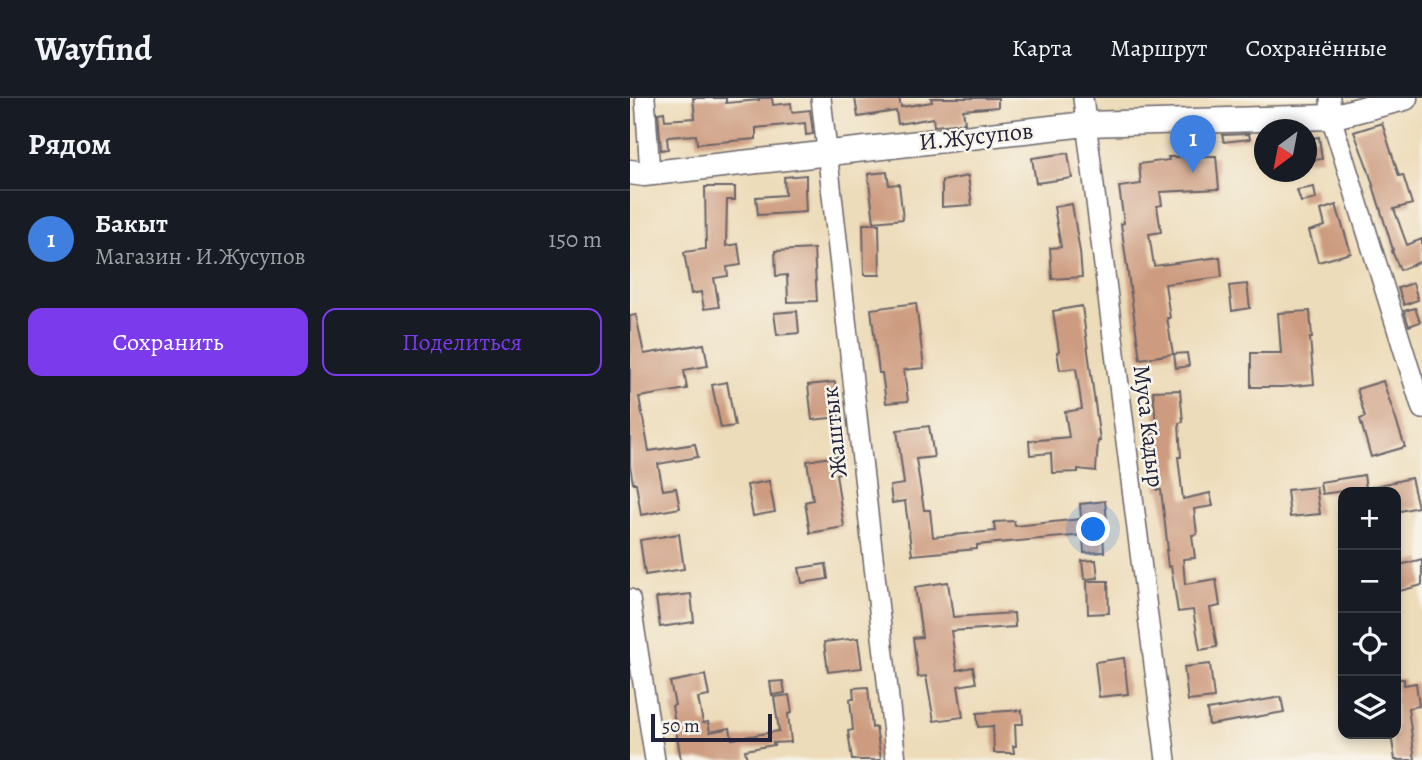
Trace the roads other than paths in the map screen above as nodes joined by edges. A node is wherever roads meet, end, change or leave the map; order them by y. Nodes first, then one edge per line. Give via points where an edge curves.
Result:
1 (645, 98) edge
2 (821, 98) edge
3 (1083, 98) edge
4 (1405, 98) edge
5 (1331, 107) edge
6 (1086, 124) junction
7 (828, 152) junction
8 (640, 173) edge
9 (1422, 409) edge
10 (630, 599) edge
11 (655, 760) edge
12 (896, 760) edge
13 (1166, 760) edge

1 - 8 street
2 - 7 street, Жаштык
3 - 6 street, Муса Кадыр
4 - 5 street, И.Жусупов
5 - 6 street, И.Жусупов
5 - 9 street
6 - 7 street, И.Жусупов
6 - 13 street, Муса Кадыр
7 - 8 street, И.Жусупов
7 - 12 street, Жаштык
10 - 11 street

